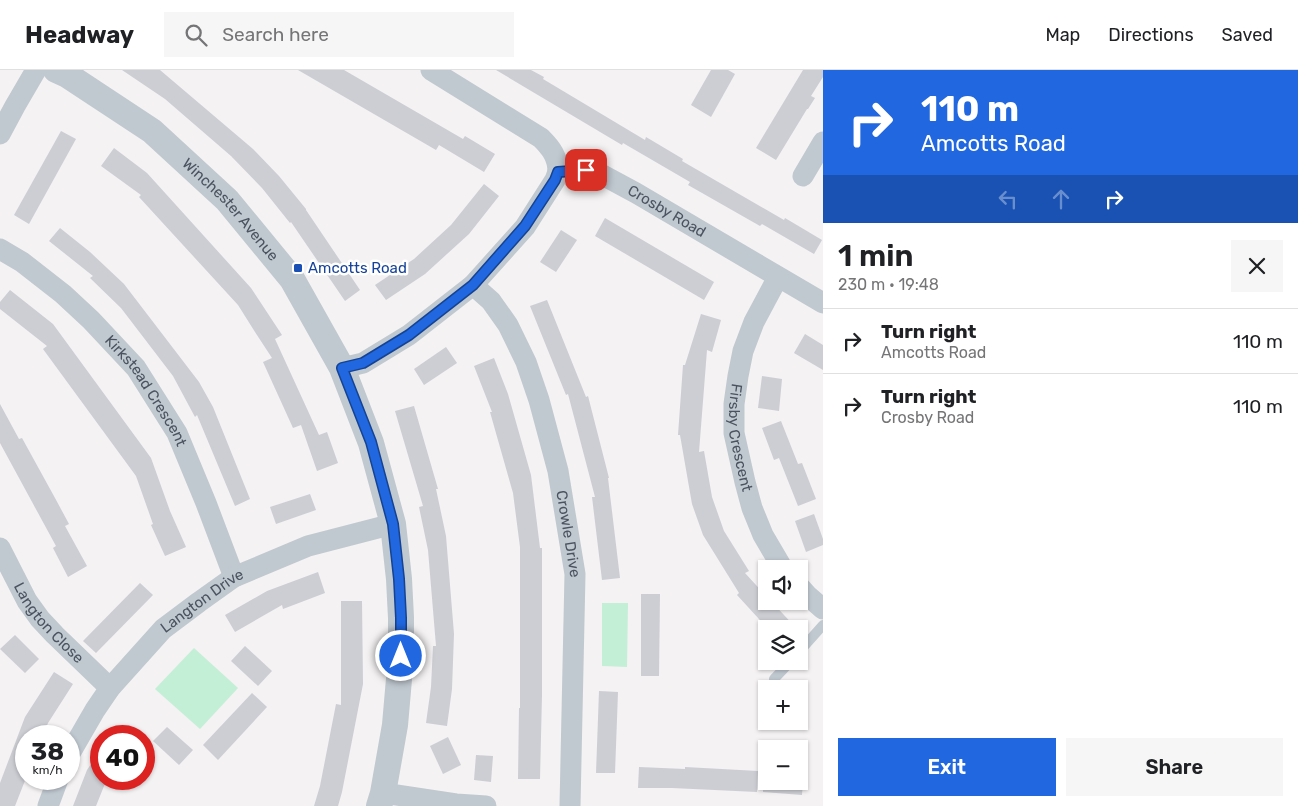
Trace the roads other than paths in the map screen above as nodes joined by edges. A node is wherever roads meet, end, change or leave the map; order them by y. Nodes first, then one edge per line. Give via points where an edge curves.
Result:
1 (36, 70) edge
2 (56, 70) edge
3 (442, 73) edge
4 (0, 134) edge
5 (823, 142) edge
6 (558, 172) junction
7 (803, 176) dead end
8 (0, 249) edge
9 (778, 277) junction
10 (473, 285) junction
11 (823, 303) edge
12 (342, 368) junction
13 (393, 524) junction
14 (0, 548) edge
15 (778, 560) edge
16 (234, 577) junction
17 (808, 596) edge
18 (823, 609) edge
19 (823, 625) edge
20 (808, 642) edge
21 (782, 670) edge
22 (774, 680) dead end
23 (110, 688) junction
24 (80, 736) edge
25 (54, 790) edge
26 (381, 800) edge
27 (48, 806) edge
28 (486, 806) edge
29 (570, 806) edge

1 - 4 street
2 - 12 street, Winchester Avenue via 152,131 227,200 292,279
3 - 6 street via 541,138 556,157
5 - 7 street
6 - 9 street, Crosby Road via 597,172
6 - 10 street via 525,226
8 - 16 street, Kirkstead Crescent via 63,294 136,368 177,433
9 - 11 street, Crosby Road
9 - 15 street, Firsby Crescent via 743,351 734,404 734,433 752,508
10 - 12 street via 409,335 363,363
10 - 29 street, Crowle Drive via 491,301 508,324 526,362 558,472 575,574
12 - 13 street, Winchester Avenue via 371,442
13 - 16 street, Langton Drive via 308,546
13 - 26 street, Winchester Avenue via 399,579 401,656 395,725
14 - 23 street, Langton Close via 40,619
16 - 23 street, Langton Drive via 163,629
17 - 18 street
19 - 20 lane
21 - 22 lane
23 - 24 street, Langton Drive
25 - 27 street
26 - 28 street

